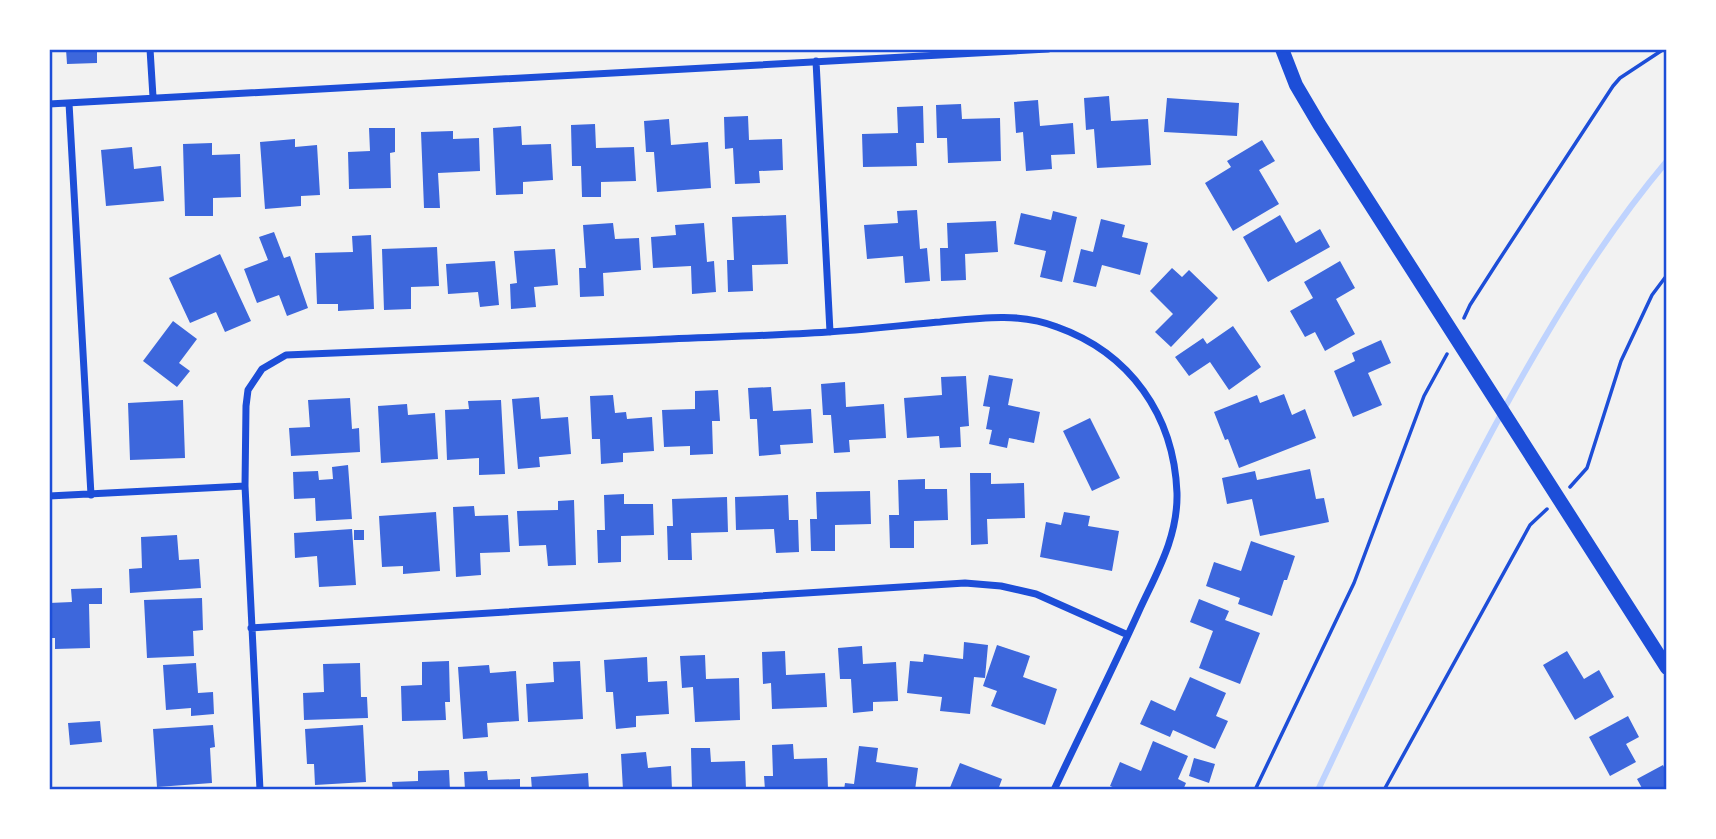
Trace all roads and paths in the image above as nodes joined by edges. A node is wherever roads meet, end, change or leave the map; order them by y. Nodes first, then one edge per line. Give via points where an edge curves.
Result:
1 (150, 49) edge
2 (1048, 49) edge
3 (1282, 49) edge
4 (1664, 49) edge
5 (816, 61) junction
6 (153, 97) junction
7 (69, 103) junction
8 (49, 104) edge
9 (1667, 275) edge
10 (1470, 305) dead end
11 (830, 332) junction
12 (1437, 374) dead end
13 (1583, 474) dead end
14 (245, 486) junction
15 (91, 495) junction
16 (49, 496) edge
17 (1530, 525) dead end
18 (251, 628) junction
19 (1128, 635) junction
20 (1667, 668) edge
21 (260, 790) edge
22 (1054, 790) edge
23 (1255, 790) edge
24 (1384, 790) edge

1 - 6 street
2 - 5 street
3 - 20 main road via 1319,124
4 - 10 path via 1613,86
5 - 6 street
5 - 11 street
6 - 7 street
7 - 8 street
7 - 15 street
9 - 13 path via 1652,295 1621,361
11 - 14 street via 286,355 262,369 248,390
11 - 19 street via 994,317 1027,319 1081,337 1135,378 1164,429 1177,494 1171,540
12 - 23 path via 1424,396 1354,583
14 - 15 street
14 - 18 street
15 - 16 street
17 - 24 path
18 - 19 street via 965,583 1036,594
18 - 21 street
19 - 22 street

